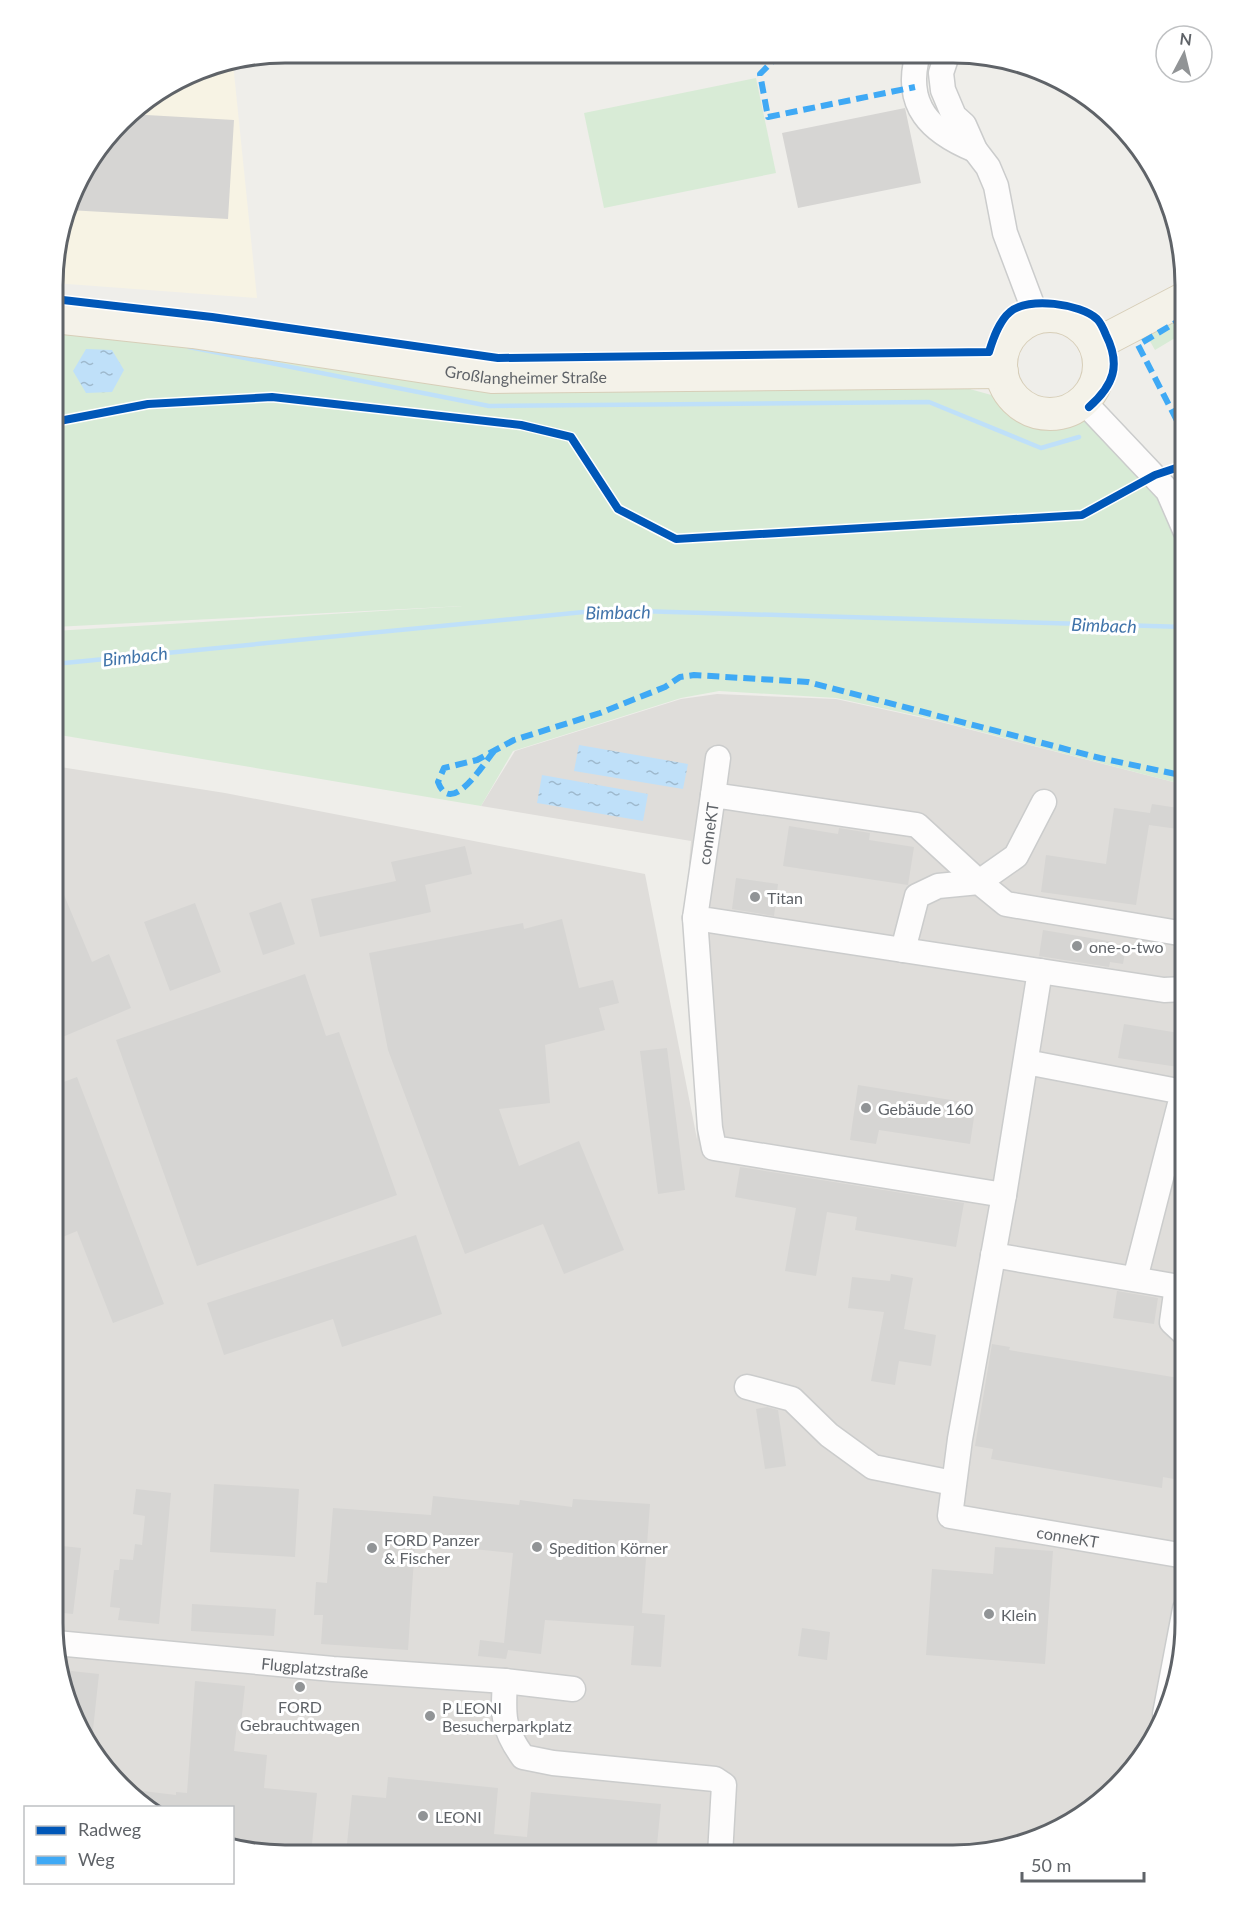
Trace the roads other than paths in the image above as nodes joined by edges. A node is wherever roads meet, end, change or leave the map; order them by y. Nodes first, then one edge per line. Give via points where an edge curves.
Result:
1 (915, 63) edge
2 (942, 63) edge
3 (975, 150) junction
4 (1175, 303) edge
5 (63, 318) edge
6 (1037, 318) junction
7 (1095, 345) junction
8 (1002, 372) junction
9 (1083, 400) junction
10 (1175, 507) edge
11 (718, 758) dead end
12 (713, 795) junction
13 (1044, 802) dead end
14 (979, 882) junction
15 (695, 918) junction
16 (1175, 932) edge
17 (903, 950) junction
18 (1041, 970) junction
19 (1175, 989) edge
20 (1026, 1062) junction
21 (1175, 1090) edge
22 (1175, 1123) edge
23 (1004, 1196) junction
24 (993, 1255) junction
25 (1135, 1279) junction
26 (1175, 1286) edge
27 (1175, 1311) edge
28 (1175, 1326) edge
29 (747, 1387) dead end
30 (953, 1483) junction
31 (1175, 1554) edge
32 (64, 1643) edge
33 (505, 1681) junction
34 (573, 1689) dead end
35 (721, 1845) edge

1 - 3 street via 912,74 917,99 929,124
2 - 3 street via 943,90
3 - 6 street via 996,186 1005,233
4 - 7 main road
5 - 8 main road, Großlangheimer Straße via 193,332 492,377
6 - 7 main road via 1064,318 1077,324
6 - 8 main road via 1024,323 1005,345
7 - 9 main road via 1098,374 1093,389
8 - 9 main road via 1015,399 1034,410 1056,413
9 - 10 street via 1168,491
11 - 12 street
12 - 14 street, conneKT via 918,825
12 - 15 street, conneKT
13 - 14 street via 1016,856
14 - 16 street, conneKT via 1006,904
14 - 17 street via 938,886 917,896
15 - 17 street
15 - 23 street, conneKT via 714,1148
17 - 18 street
18 - 19 street
18 - 20 street
20 - 21 street
20 - 23 street
22 - 25 street
23 - 24 street
24 - 25 street
24 - 30 street
25 - 26 street
27 - 28 street
29 - 30 street via 792,1399 828,1435 873,1467
30 - 31 street, conneKT via 950,1516
32 - 33 street, Flugplatzstraße
33 - 34 street, Flugplatzstraße
33 - 35 street via 503,1709 508,1737 523,1757 715,1779 724,1785

